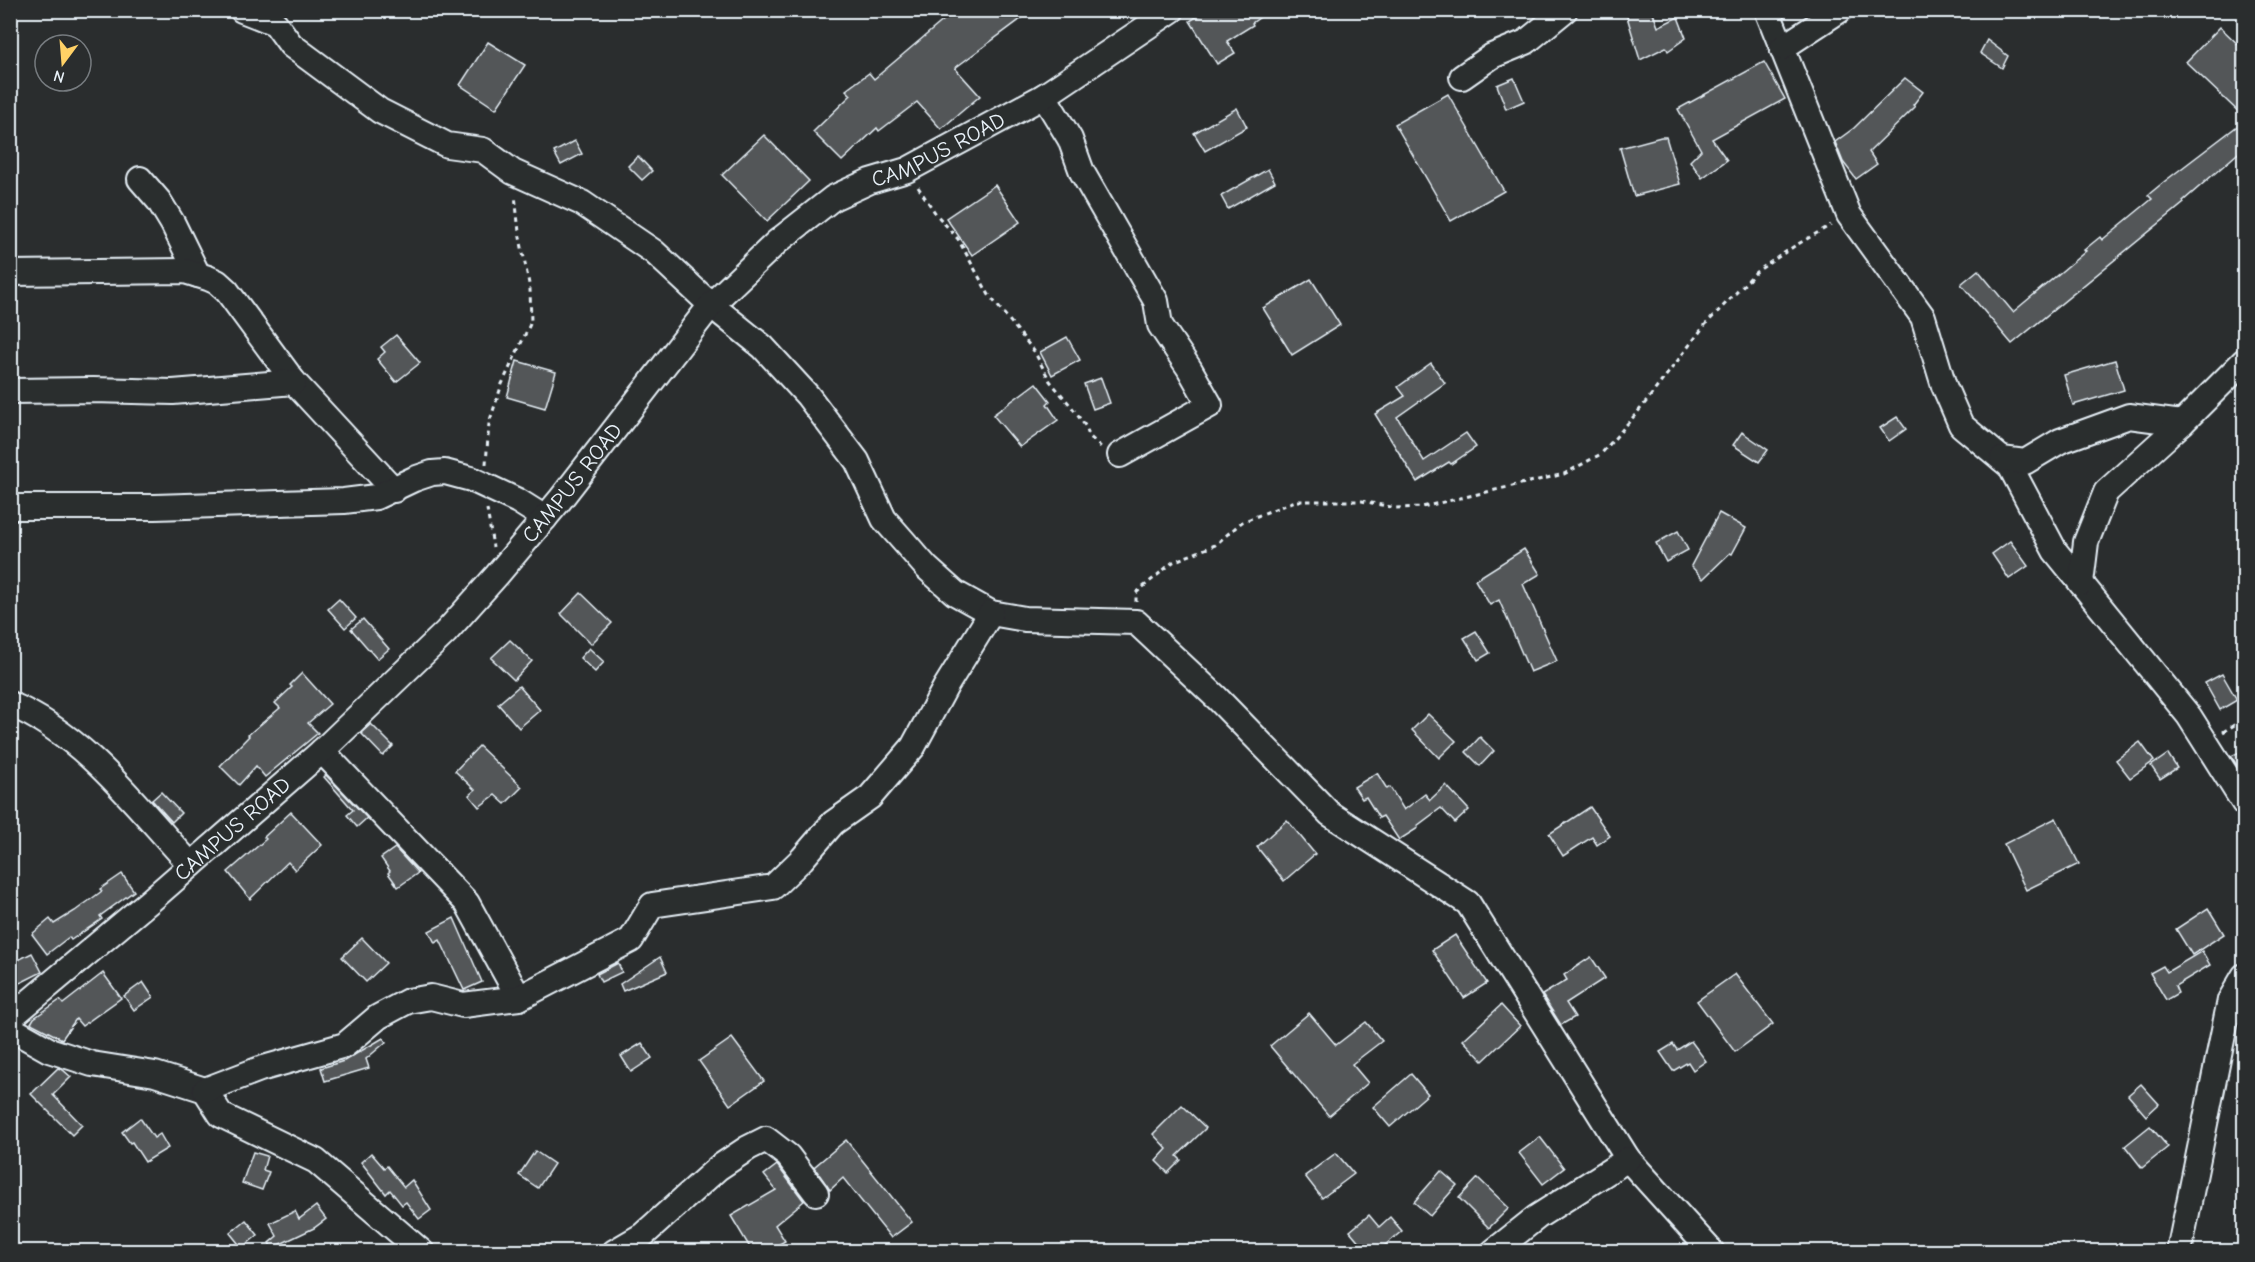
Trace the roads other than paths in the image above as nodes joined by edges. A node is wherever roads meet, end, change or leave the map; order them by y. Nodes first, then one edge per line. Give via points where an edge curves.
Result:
1 (242, 10) edge
2 (1172, 10) edge
3 (1565, 10) edge
4 (1767, 10) edge
5 (1840, 10) edge
6 (1782, 48) junction
7 (1462, 77) dead end
8 (1044, 96) junction
9 (140, 179) dead end
10 (10, 273) edge
11 (198, 275) junction
12 (711, 305) junction
13 (2244, 362) edge
14 (294, 382) junction
15 (10, 391) edge
16 (2182, 423) junction
17 (1120, 455) road end
18 (2002, 459) junction
19 (394, 490) junction
20 (10, 507) edge
21 (545, 518) junction
22 (2081, 583) junction
23 (991, 614) junction
24 (10, 704) edge
25 (322, 751) junction
26 (2244, 803) edge
27 (191, 866) junction
28 (2244, 976) edge
29 (519, 998) junction
30 (10, 1018) edge
31 (10, 1028) edge
32 (205, 1090) junction
33 (1628, 1159) junction
34 (816, 1193) dead end
35 (422, 1251) edge
36 (614, 1251) edge
37 (1493, 1251) edge
38 (1712, 1251) edge
39 (2179, 1251) edge

1 - 12 street via 275,23 291,45 380,111 447,145 483,150 513,172 591,209 654,252
2 - 8 street, CAMPUS ROAD
3 - 7 street via 1526,42 1492,57
4 - 6 street
5 - 6 street
6 - 18 street via 1849,215 1923,317 1944,386 1961,425
8 - 12 street, CAMPUS ROAD via 907,170 833,198 777,242
8 - 17 street via 1070,139 1082,172 1156,301 1160,325 1210,405
9 - 11 street via 173,224
10 - 11 street via 185,271
11 - 14 street via 218,282 227,291
12 - 21 street, CAMPUS ROAD
12 - 23 street via 763,347 808,396 857,461 885,519 927,568 955,593
13 - 16 street
14 - 15 street via 173,392
14 - 19 street
16 - 18 street via 2129,416 2060,441 2025,462
16 - 22 street via 2106,492 2086,542
18 - 22 street via 2010,466 2055,551
19 - 20 street via 344,501
19 - 21 street via 432,473 459,474
21 - 25 street, CAMPUS ROAD via 446,632
22 - 26 street via 2189,716
23 - 29 street via 913,747 870,797 833,823 773,887 652,905 631,940
23 - 33 street via 1025,620 1136,622 1330,814 1468,903
24 - 27 street via 44,721 82,748
25 - 27 street, CAMPUS ROAD
25 - 29 street via 467,903
27 - 30 street, CAMPUS ROAD
28 - 39 street via 2230,1000
29 - 32 street via 463,1005 431,997 408,1001 378,1017 345,1045 260,1069
31 - 32 street via 60,1054 92,1064 155,1074
32 - 35 street via 221,1115 316,1161
33 - 37 street via 1537,1217
33 - 38 street
34 - 36 street via 788,1156 766,1139 718,1168 644,1235

